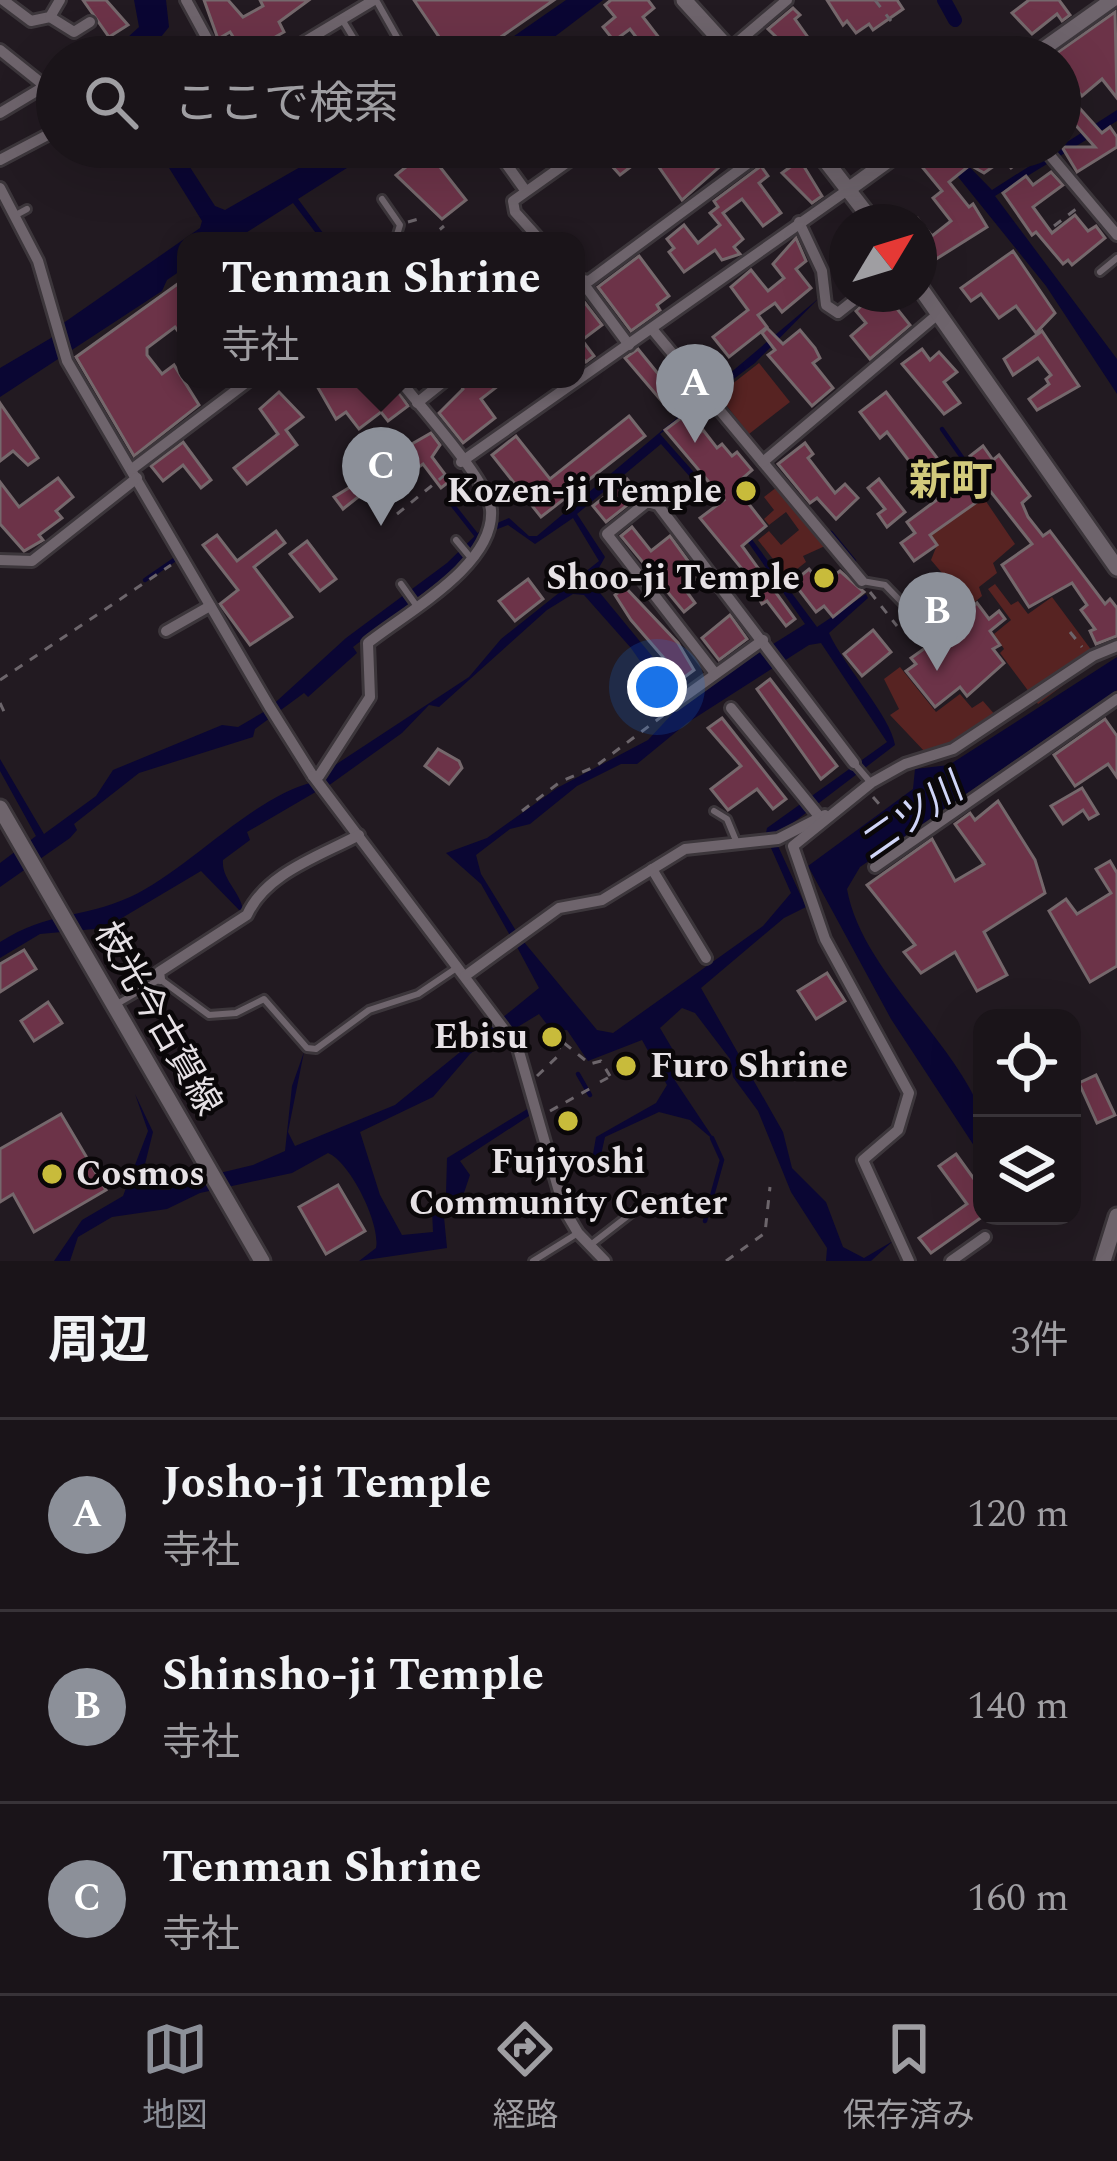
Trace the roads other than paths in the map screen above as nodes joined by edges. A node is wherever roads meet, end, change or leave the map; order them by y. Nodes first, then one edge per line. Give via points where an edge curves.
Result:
1 (3, 0) edge
2 (60, 0) edge
3 (186, 0) edge
4 (375, 0) edge
5 (684, 0) edge
6 (787, 0) edge
7 (1104, 2) edge
8 (50, 17) junction
9 (341, 18) junction
10 (91, 22) dead end
11 (206, 36) edge
12 (312, 36) edge
13 (352, 36) edge
14 (395, 36) edge
15 (713, 36) edge
16 (748, 36) edge
17 (1059, 36) edge
18 (0, 50) edge
19 (36, 79) edge
20 (36, 91) edge
21 (0, 113) edge
22 (36, 141) edge
23 (0, 160) edge
24 (509, 168) edge
25 (558, 168) edge
26 (741, 168) edge
27 (832, 168) edge
28 (878, 168) edge
29 (1060, 168) edge
30 (0, 188) edge
31 (849, 189) junction
32 (525, 190) junction
33 (382, 199) dead end
34 (860, 204) edge
35 (799, 222) junction
36 (398, 232) edge
37 (533, 232) edge
38 (1116, 238) edge
39 (1117, 258) edge
40 (1100, 272) dead end
41 (585, 283) edge
42 (585, 285) edge
43 (829, 307) edge
44 (938, 314) joint
45 (652, 329) junction
46 (629, 345) junction
47 (585, 376) edge
48 (240, 388) edge
49 (406, 388) edge
50 (436, 388) edge
51 (567, 388) edge
52 (417, 403) junction
53 (461, 462) junction
54 (764, 462) junction
55 (135, 474) junction
56 (456, 540) dead end
57 (468, 554) junction
58 (0, 560) edge
59 (1117, 568) edge
60 (400, 584) dead end
61 (867, 585) joint
62 (413, 600) junction
63 (210, 606) junction
64 (915, 616) dead end
65 (166, 631) dead end
66 (765, 644) junction
67 (1117, 646) edge
68 (714, 672) junction
69 (1117, 699) edge
70 (679, 700) road end
71 (730, 708) dead end
72 (854, 763) joint
73 (318, 780) junction
74 (869, 785) junction
75 (0, 808) edge
76 (714, 811) dead end
77 (820, 813) junction
78 (359, 835) junction
79 (737, 843) junction
80 (874, 867) dead end
81 (652, 869) junction
82 (706, 958) dead end
83 (462, 972) junction
84 (160, 979) junction
85 (114, 1006) junction
86 (650, 1198) dead end
87 (1117, 1216) edge
88 (578, 1233) junction
89 (985, 1238) dead end
90 (593, 1243) junction
91 (262, 1261) edge
92 (532, 1261) edge
93 (605, 1261) edge
94 (909, 1261) edge
95 (950, 1261) edge
96 (1103, 1261) edge

1 - 8 street via 31,22
2 - 8 street
3 - 11 street
4 - 9 street
4 - 14 lane
5 - 15 main road
6 - 16 street
7 - 17 street
8 - 10 street via 74,32
9 - 12 street
9 - 13 lane
18 - 19 street
20 - 21 street
22 - 23 street
24 - 32 street
25 - 32 street
26 - 41 street
27 - 31 main road
28 - 31 street
29 - 38 street
30 - 55 street via 22,212 67,361
31 - 34 main road
31 - 35 street
32 - 37 street via 513,202
33 - 36 lane
35 - 43 street
35 - 45 street
39 - 40 lane
42 - 46 street
44 - 54 street
44 - 59 main road
45 - 46 street
45 - 54 street
46 - 47 street
48 - 55 street
49 - 52 street
50 - 52 street
51 - 53 street
52 - 53 street
53 - 57 street via 487,497 490,527
54 - 61 street
55 - 58 street via 32,561
55 - 63 street
56 - 57 lane
57 - 62 street
60 - 62 lane
61 - 64 lane via 897,594
62 - 73 street via 368,644 370,697
63 - 65 street
63 - 73 street
66 - 68 street
66 - 68 street via 658,505 647,502 607,534
66 - 72 street
67 - 74 street via 953,749
68 - 70 street
69 - 80 street
71 - 77 street
72 - 74 lane
73 - 78 street
74 - 77 street
75 - 85 main road, 枝光今古賀線
76 - 79 lane
77 - 79 street via 773,840
77 - 94 street via 793,846 825,939 909,1093 898,1130 862,1160
78 - 83 street
78 - 84 street via 280,876 247,915 159,972
79 - 81 street via 686,849
81 - 82 street
81 - 83 street via 602,901 559,908
83 - 84 lane via 369,1010 316,1049 271,1001 208,1016
83 - 88 street via 530,1080 564,1209
84 - 85 lane
85 - 91 main road, 枝光今古賀線
86 - 90 lane
87 - 96 main road
88 - 90 street
88 - 92 lane
89 - 95 street
90 - 93 street

